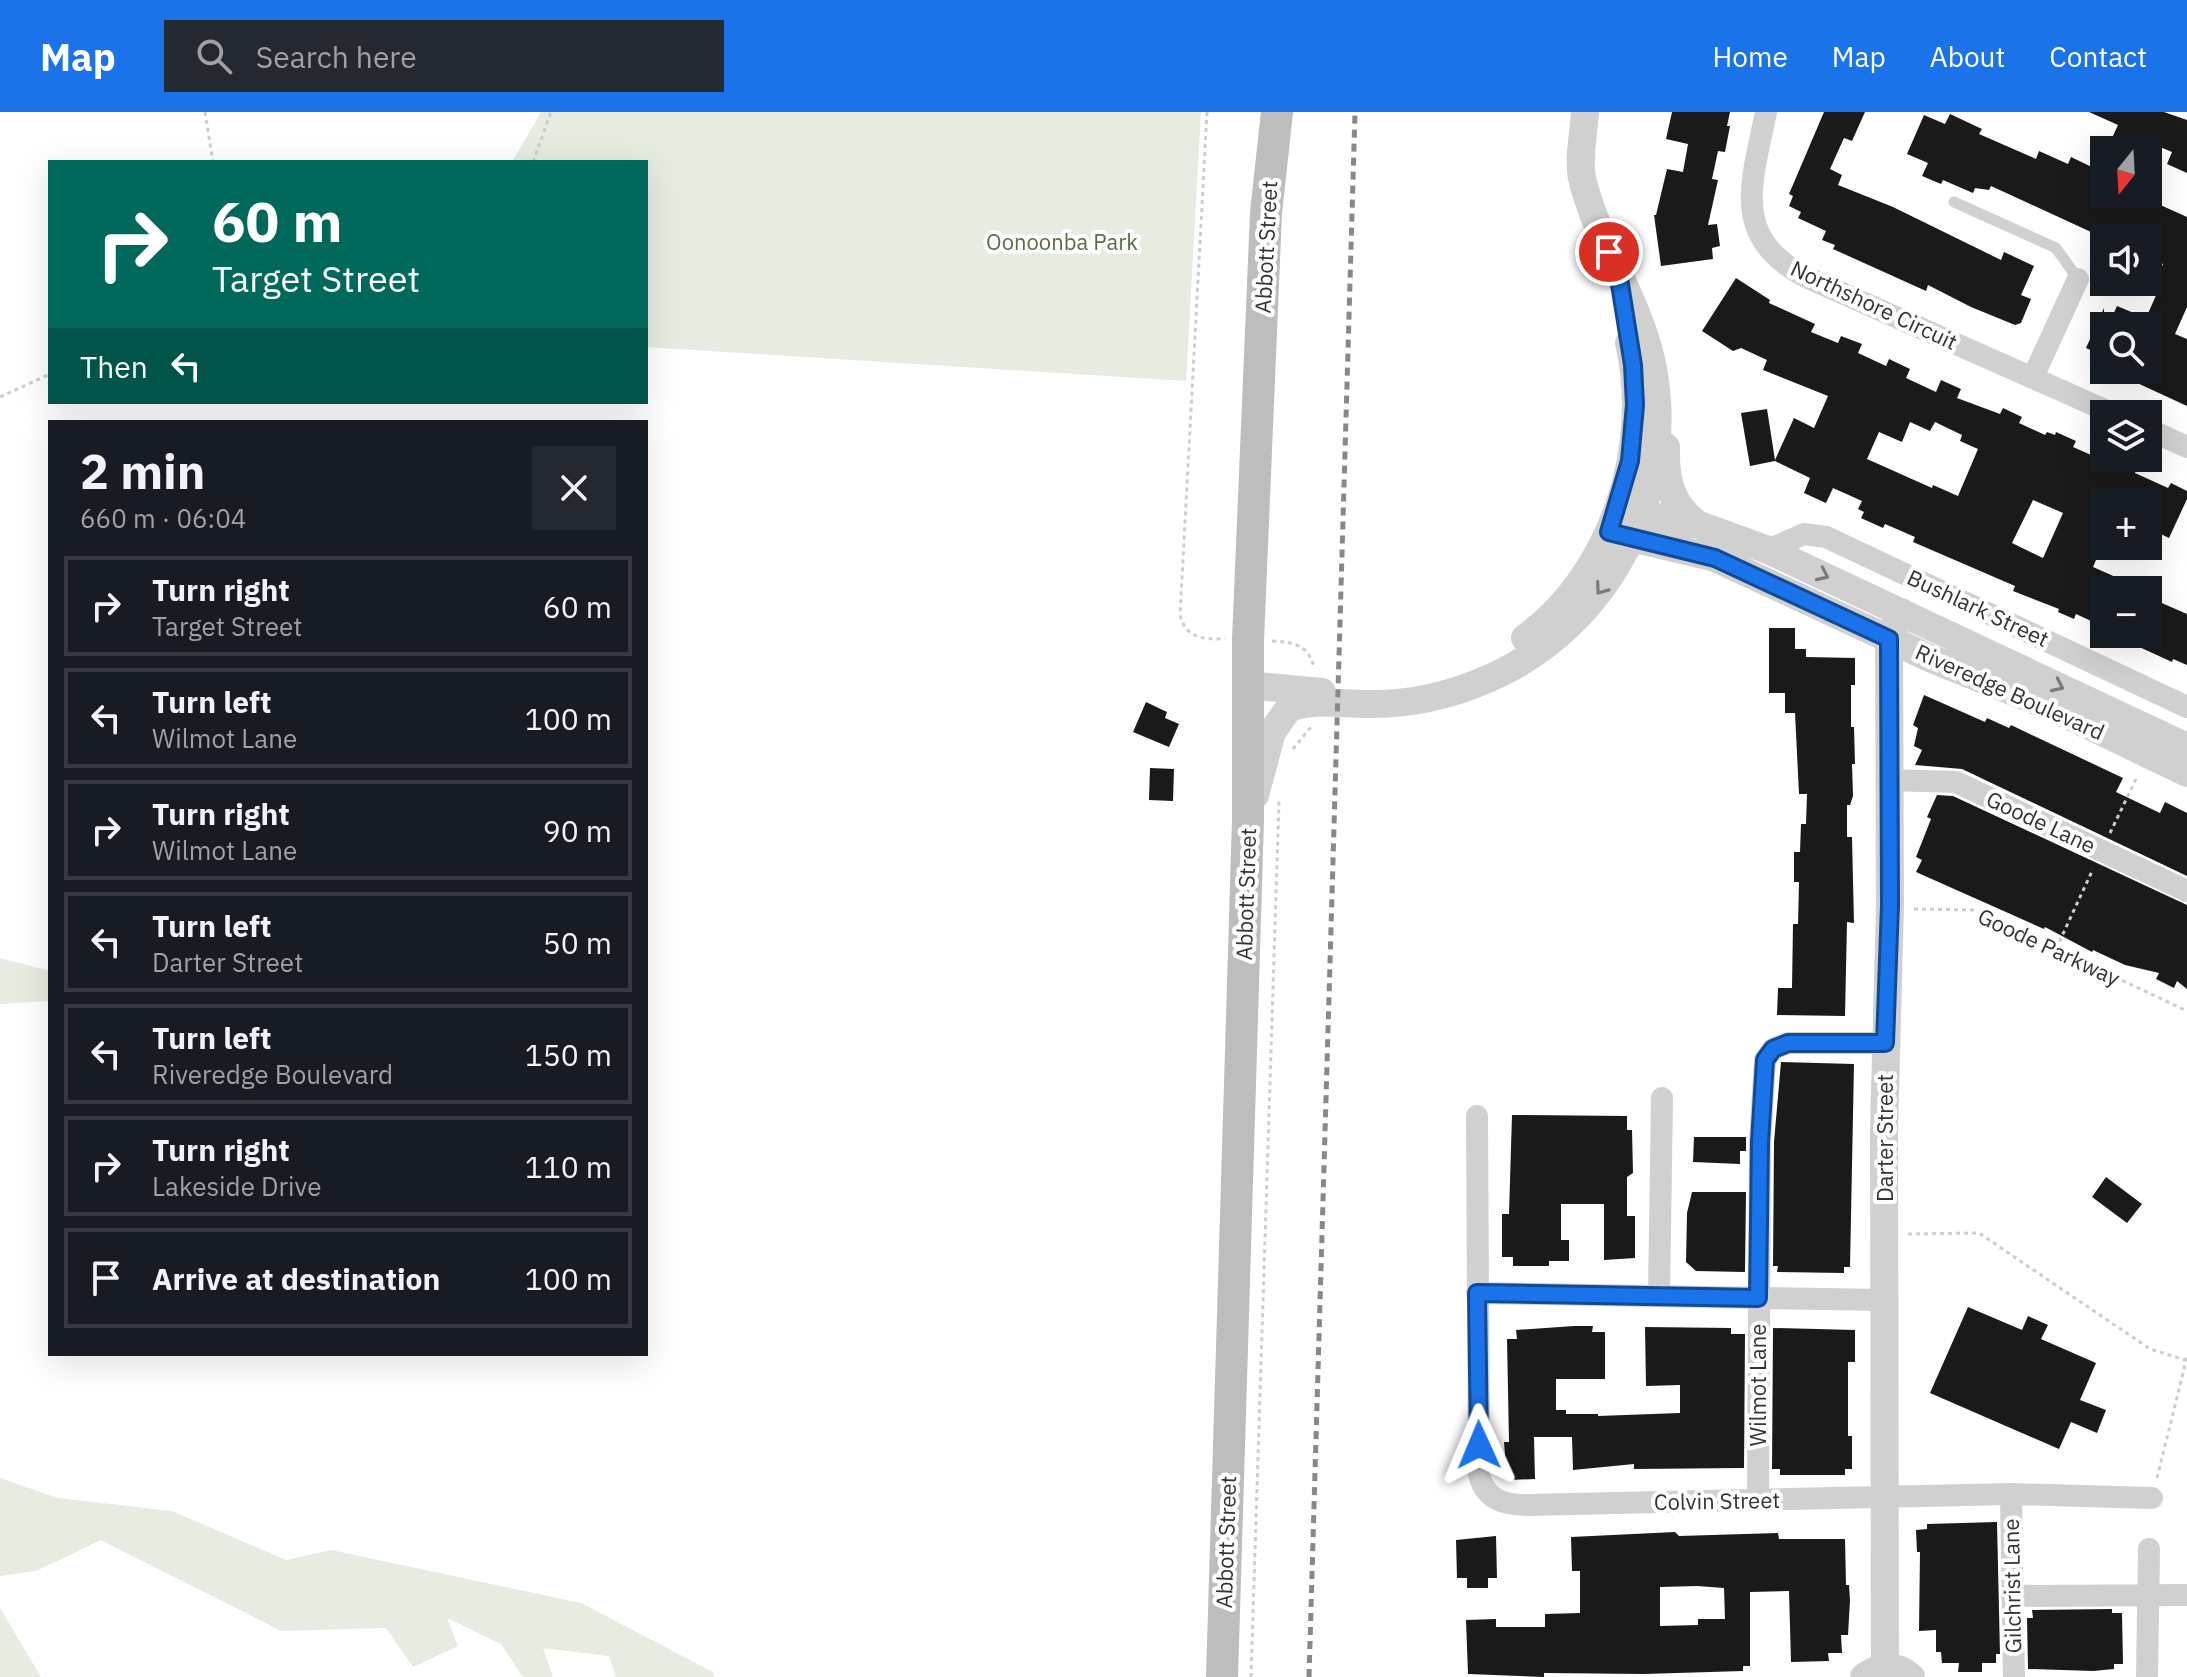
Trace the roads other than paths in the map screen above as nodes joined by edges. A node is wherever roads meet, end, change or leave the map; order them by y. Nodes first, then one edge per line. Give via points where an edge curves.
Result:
1 (1277, 112) edge
2 (1585, 112) edge
3 (1766, 112) edge
4 (1954, 202) dead end
5 (1619, 278) junction
6 (2078, 279) joint
7 (1650, 358) junction
8 (2033, 377) junction
9 (2090, 403) edge
10 (2162, 435) edge
11 (2187, 447) edge
12 (1624, 523) junction
13 (1699, 525) junction
14 (1768, 550) junction
15 (1901, 612) junction
16 (1889, 639) junction
17 (1247, 685) junction
18 (1314, 698) junction
19 (2187, 707) edge
20 (2187, 747) edge
21 (2187, 773) edge
22 (1888, 780) junction
23 (1248, 819) junction
24 (2187, 891) edge
25 (1885, 1043) junction
26 (1662, 1098) dead end
27 (1477, 1116) dead end
28 (1477, 1293) junction
29 (1659, 1295) junction
30 (1758, 1298) junction
31 (1884, 1300) junction
32 (2011, 1494) junction
33 (1883, 1497) junction
34 (2152, 1498) road end
35 (1758, 1500) junction
36 (2149, 1549) dead end
37 (2146, 1595) junction
38 (2187, 1595) edge
39 (2012, 1596) junction
40 (1887, 1674) edge
41 (1222, 1677) edge
42 (2014, 1677) edge
43 (2147, 1677) edge

1 - 17 main road, Abbott Street via 1266,213
2 - 5 street via 1581,176
3 - 8 street, Northshore Circuit via 1750,200 1759,236 1779,261
4 - 6 lane via 2056,248
5 - 7 street
5 - 12 street via 1635,405
6 - 8 street
7 - 12 street via 1657,437 1649,485
7 - 13 street via 1667,397 1670,489 1677,506
8 - 9 street, Northshore Circuit
10 - 11 street
12 - 13 street, Riveredge Boulevard
12 - 16 street, Riveredge Boulevard via 1715,558
12 - 18 street via 1562,605 1496,657 1411,685
13 - 14 street, Riveredge Boulevard
14 -> 15 street, Riveredge Boulevard
14 - 19 street, Bushlark Street via 1804,534 1826,537
15 - 16 street, Darter Street
15 -> 20 street, Riveredge Boulevard
16 - 21 street, Riveredge Boulevard via 2046,705
16 - 22 street, Darter Street
17 - 18 street
17 - 23 main road, Abbott Street
18 - 23 street via 1289,708 1278,720
22 - 24 street, Goode Lane via 1956,782
22 - 25 street, Darter Street
23 - 41 main road, Abbott Street
25 - 30 street, Wilmot Lane via 1788,1043 1773,1049 1765,1060
25 - 31 street, Darter Street
26 - 29 street
27 - 28 street, Colvin Street
28 - 29 street
28 - 35 street, Colvin Street via 1479,1475 1490,1495 1513,1505
29 - 30 street
30 - 31 street
30 - 35 street, Wilmot Lane
31 - 33 street, Darter Street
32 - 33 street, Colvin Street
32 - 34 street, Colvin Street
32 - 39 street, Gilchrist Lane
33 - 35 street, Colvin Street
33 - 40 street, Darter Street
36 - 37 street
37 - 38 street
37 - 39 street
37 - 43 street
39 - 42 street, Gilchrist Lane

